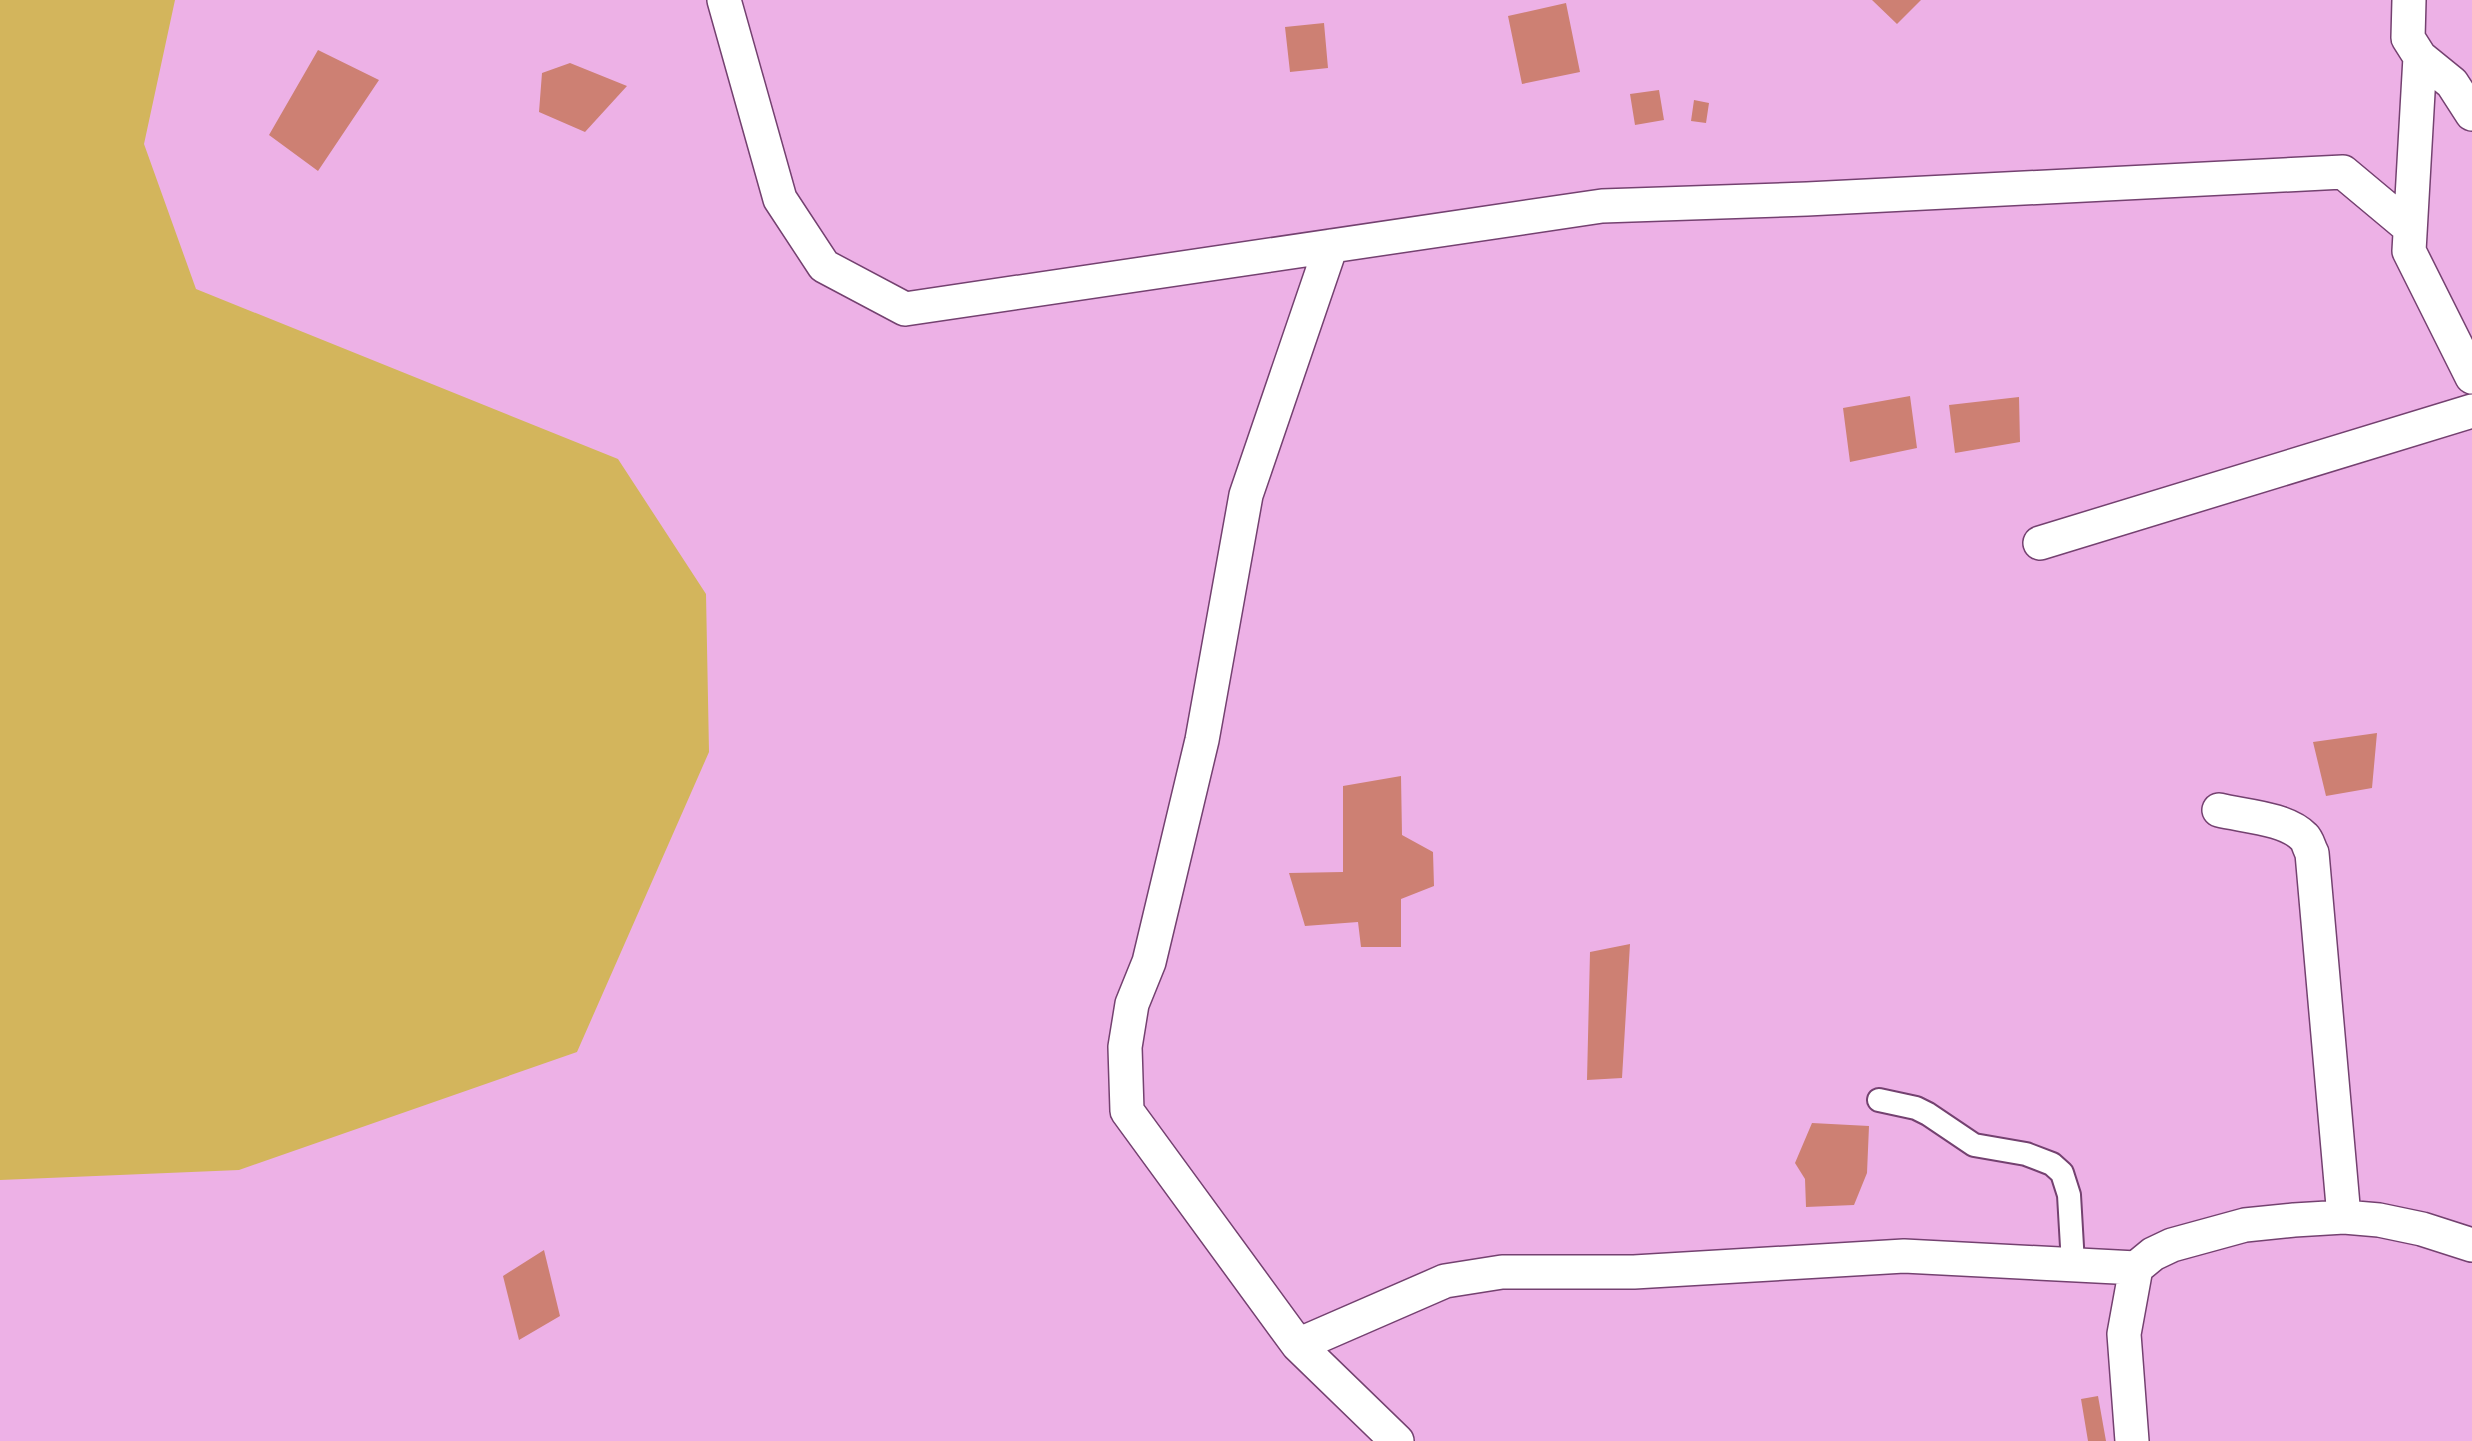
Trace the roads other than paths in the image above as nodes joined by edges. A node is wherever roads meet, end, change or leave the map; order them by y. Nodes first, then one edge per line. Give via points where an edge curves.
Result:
1 (724, 0) edge
2 (2409, 0) edge
3 (2420, 57) junction
4 (2472, 114) edge
5 (2410, 228) junction
6 (1331, 246) junction
7 (2472, 377) edge
8 (2472, 411) edge
9 (2040, 543) dead end
10 (2219, 810) dead end
11 (1879, 1100) dead end
12 (2344, 1217) junction
13 (2472, 1245) edge
14 (2073, 1264) junction
15 (2136, 1268) junction
16 (1298, 1345) junction
17 (1396, 1441) edge
18 (2132, 1441) edge

1 - 6 street via 780,199 824,266 905,309
2 - 3 street via 2408,38
3 - 4 street via 2452,83
3 - 5 street
5 - 6 street via 2343,172 1602,206
5 - 7 street via 2409,251
6 - 16 street via 1246,495 1202,740 1149,962 1132,1004 1125,1047 1127,1111
8 - 9 street
10 - 12 street via 2283,824 2306,839 2312,853
11 - 14 lane via 1916,1108 1974,1145 2026,1154 2052,1164 2062,1173 2069,1195
12 - 13 street via 2422,1229
12 - 15 street via 2245,1225 2172,1245
14 - 15 street
14 - 16 street via 1904,1256 1634,1272 1502,1272 1445,1281
15 - 18 street via 2124,1334
16 - 17 street

